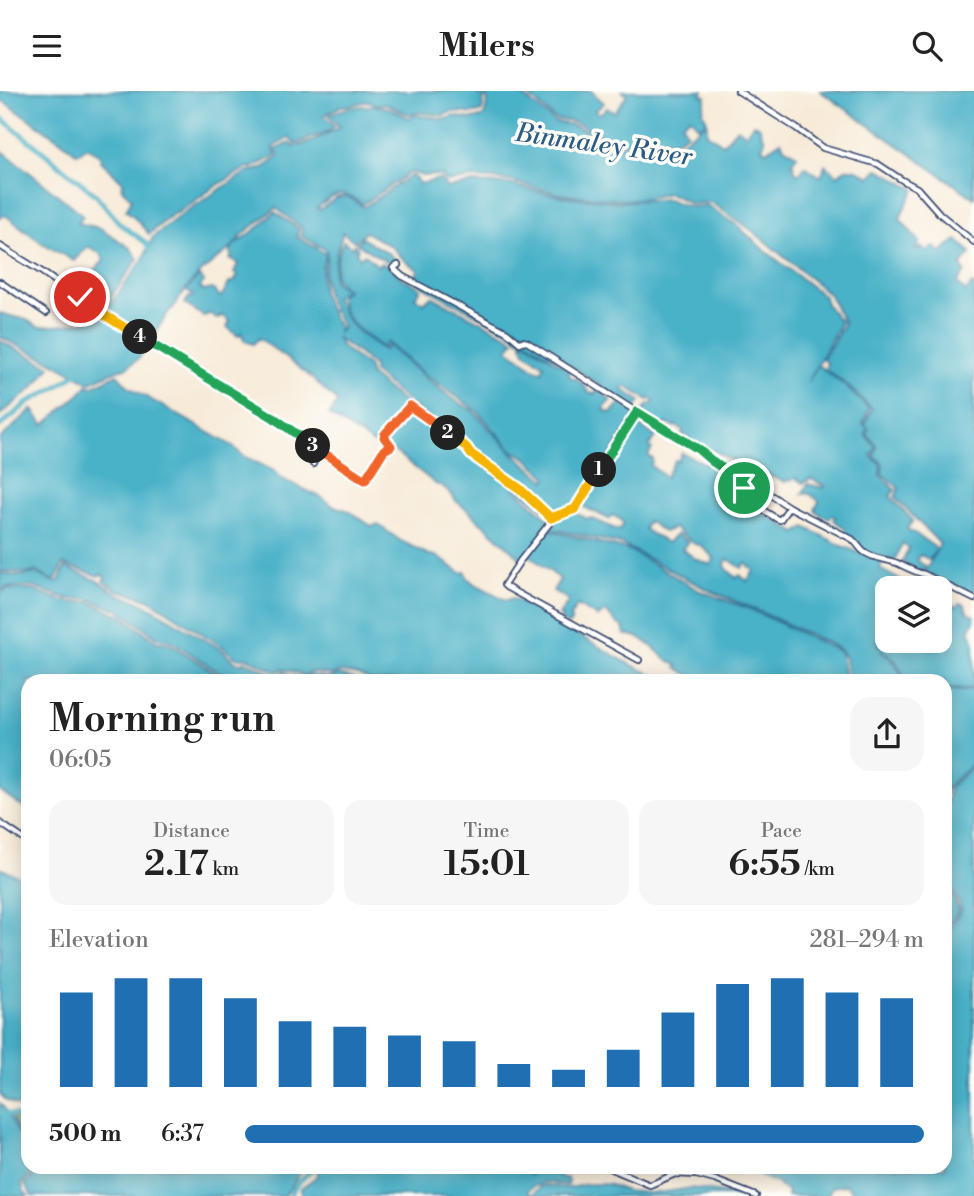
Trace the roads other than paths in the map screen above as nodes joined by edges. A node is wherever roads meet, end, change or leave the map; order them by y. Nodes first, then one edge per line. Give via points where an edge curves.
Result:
1 (738, 91) edge
2 (974, 241) edge
3 (0, 246) edge
4 (398, 265) dead end
5 (0, 282) edge
6 (46, 313) dead end
7 (637, 412) junction
8 (319, 450) junction
9 (313, 464) dead end
10 (745, 483) junction
11 (789, 507) junction
12 (552, 518) junction
13 (974, 599) edge
14 (639, 660) dead end
15 (0, 823) edge
16 (21, 837) edge
17 (624, 1174) edge
18 (675, 1174) edge
19 (675, 1174) edge
20 (756, 1196) edge

1 - 2 street via 823,148 878,164 917,188
3 - 8 street
4 - 7 street via 393,268 402,276 520,343 527,342
5 - 6 street
7 - 10 street
7 - 12 street via 574,509
8 - 9 street
8 - 12 street via 365,480 391,446 385,434 411,405
10 - 11 street
10 - 11 street via 747,500 777,519
11 - 13 street via 852,539 862,551
12 - 14 street via 505,586
15 - 16 street
17 - 18 street via 650,1185
19 - 20 street via 703,1175

